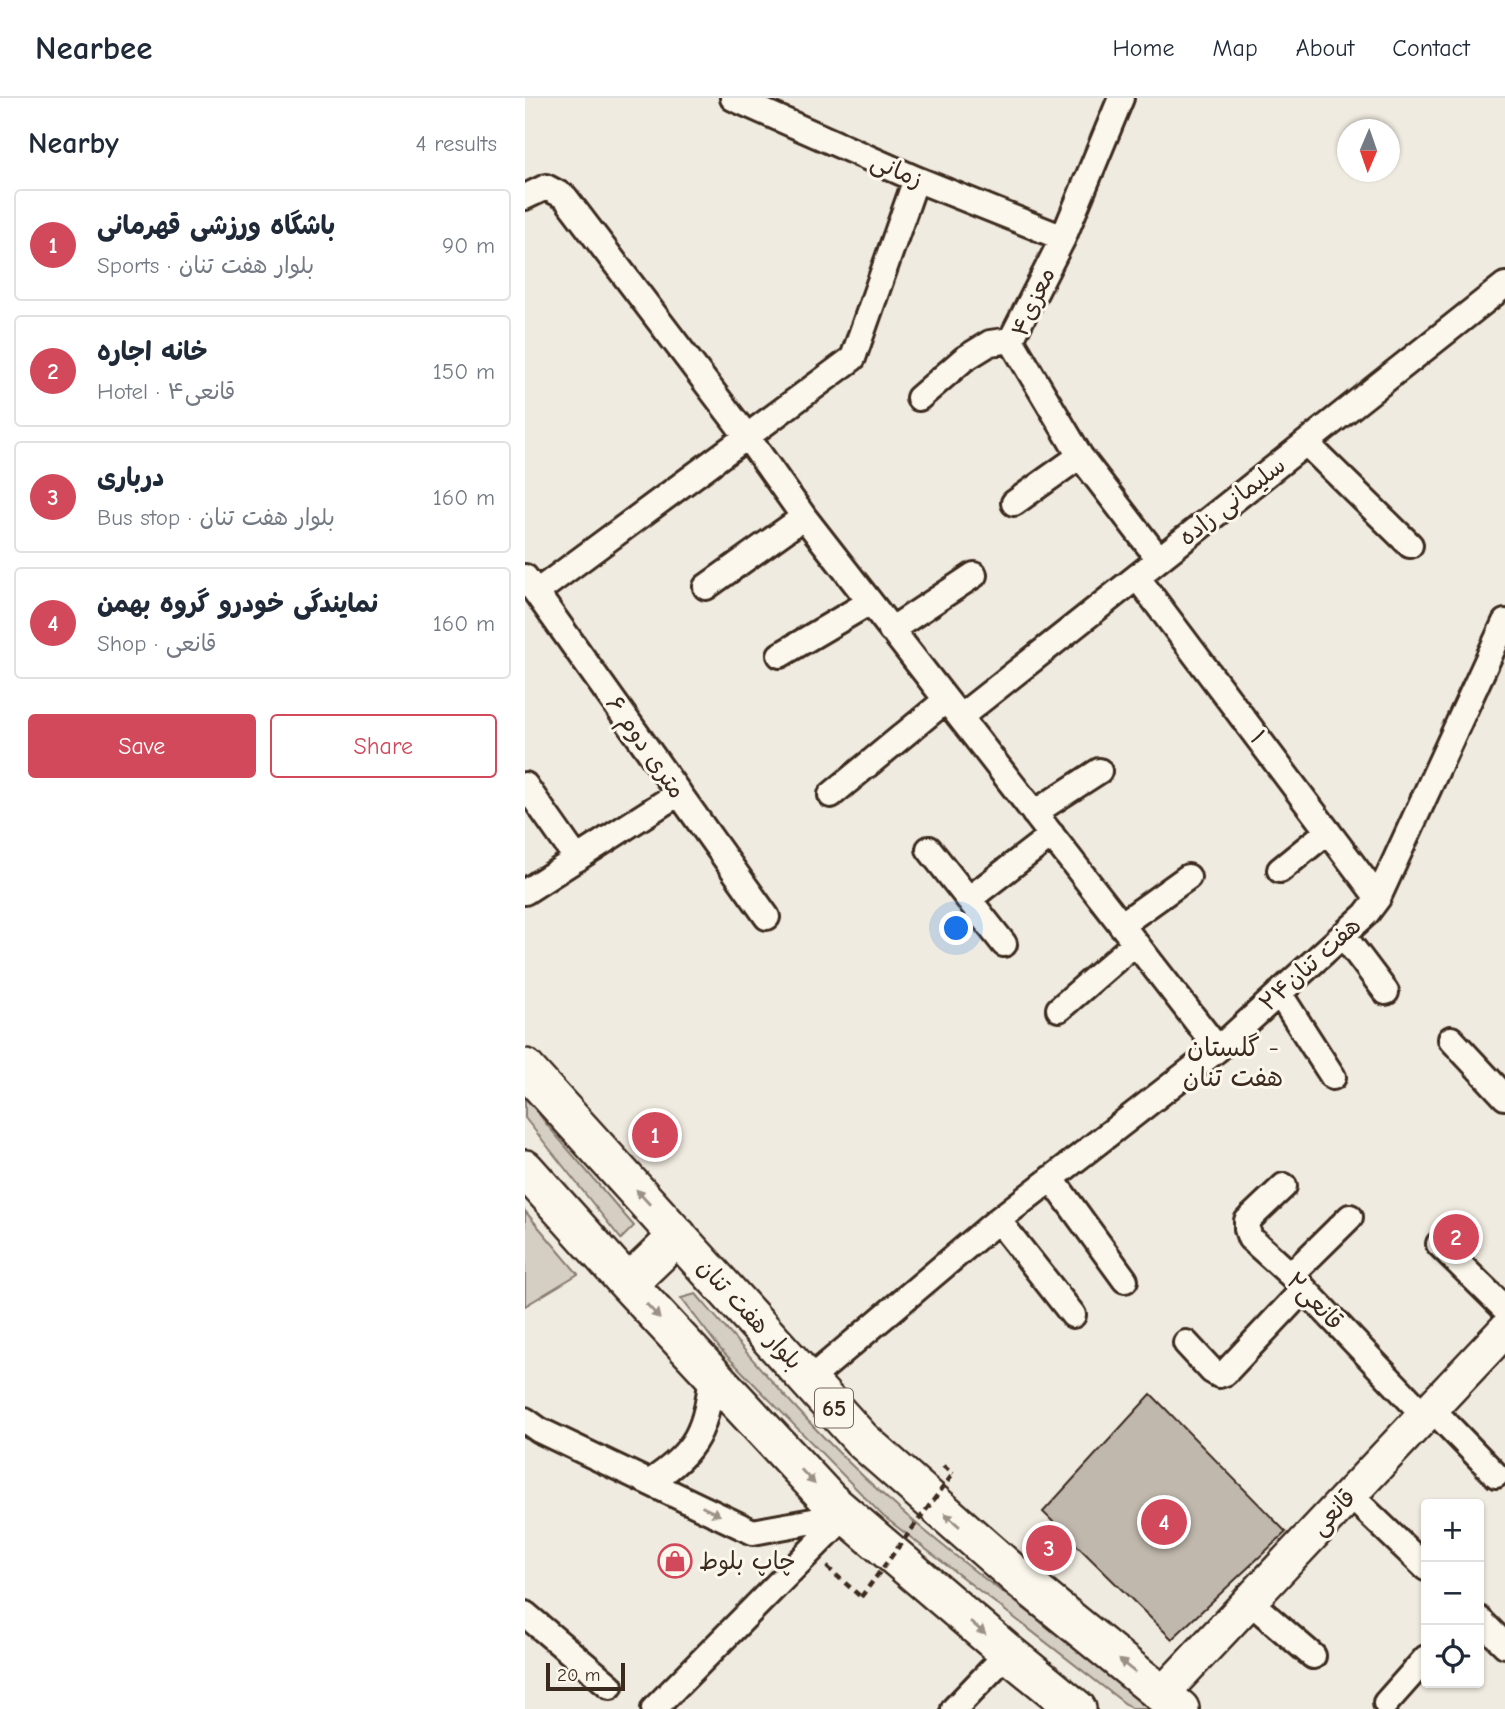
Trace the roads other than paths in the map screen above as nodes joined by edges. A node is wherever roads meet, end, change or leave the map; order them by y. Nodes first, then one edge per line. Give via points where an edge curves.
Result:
1 (733, 98) edge
2 (1121, 98) edge
3 (916, 179) junction
4 (536, 192) edge
5 (1063, 238) junction
6 (1505, 285) edge
7 (1011, 340) junction
8 (919, 398) dead end
9 (748, 438) junction
10 (1306, 443) junction
11 (1080, 456) junction
12 (1014, 503) dead end
13 (804, 517) junction
14 (1410, 545) dead end
15 (1159, 559) junction
16 (974, 575) dead end
17 (1137, 577) junction
18 (531, 585) edge
19 (706, 587) dead end
20 (870, 602) junction
21 (1505, 622) edge
22 (891, 630) junction
23 (780, 655) dead end
24 (953, 708) junction
25 (1098, 772) dead end
26 (525, 785) edge
27 (679, 793) junction
28 (831, 795) dead end
29 (1034, 813) junction
30 (1328, 831) junction
31 (1052, 835) junction
32 (929, 849) dead end
33 (577, 859) junction
34 (1280, 870) dead end
35 (1188, 877) dead end
36 (525, 892) edge
37 (1378, 898) junction
38 (969, 899) junction
39 (767, 916) dead end
40 (1128, 934) junction
41 (1343, 935) junction
42 (1004, 944) dead end
43 (1386, 992) dead end
44 (1279, 993) junction
45 (1059, 1009) dead end
46 (1451, 1039) dead end
47 (1218, 1049) junction
48 (525, 1068) edge
49 (1333, 1077) dead end
50 (1505, 1097) edge
51 (525, 1169) edge
52 (1051, 1178) junction
53 (1284, 1186) dead end
54 (1350, 1217) dead end
55 (998, 1220) junction
56 (678, 1236) junction
57 (1439, 1244) dead end
58 (1125, 1280) dead end
59 (1297, 1282) junction
60 (628, 1284) junction
61 (1505, 1309) edge
62 (1073, 1315) dead end
63 (1505, 1330) edge
64 (1186, 1343) dead end
65 (712, 1374) junction
66 (809, 1380) junction
67 (1428, 1412) junction
68 (530, 1431) edge
69 (1496, 1475) dead end
70 (650, 1482) junction
71 (1350, 1494) junction
72 (846, 1515) junction
73 (1421, 1563) edge
74 (1249, 1601) junction
75 (525, 1614) edge
76 (1484, 1624) edge
77 (1505, 1645) edge
78 (1008, 1653) junction
79 (1313, 1656) dead end
80 (1421, 1664) edge
81 (610, 1686) dead end
82 (1171, 1702) edge
83 (1386, 1703) dead end
84 (660, 1707) edge
85 (954, 1709) edge
86 (1077, 1709) edge

1 - 3 street, زمانی
2 - 5 street, ۴معزی
3 - 5 street, زمانی
3 - 9 street via 853,358
4 - 9 street via 565,197
5 - 7 street, ۴معزی
6 - 10 street, سلیمانی زاده
7 - 8 street via 990,343 964,359
7 - 11 street, ۴معزی
9 - 13 street
9 - 18 street
10 - 14 street
10 - 15 street, سلیمانی زاده
11 - 12 street
11 - 15 street, ۴معزی
13 - 19 street
13 - 20 street
15 - 17 street, سلیمانی زاده
16 - 22 street
17 - 24 street, سلیمانی زاده
17 - 30 street, ۱
18 - 27 street, ۶ متری دوم
20 - 22 street
20 - 23 street
21 - 37 street, هفت تنان۲۴
22 - 24 street
24 - 28 street, سلیمانی زاده
24 - 29 street
25 - 29 street
26 - 33 street
27 - 33 street
27 - 39 street, ۶ متری دوم
29 - 31 street
30 - 34 street
30 - 37 street, ۱
31 - 38 street
31 - 40 street
32 - 38 street
33 - 36 street
35 - 40 street
37 - 41 street, هفت تنان۲۴
38 - 42 street
40 - 45 street
40 - 47 street
41 - 43 street
41 - 44 street, هفت تنان۲۴
44 - 47 street, هفت تنان۲۴
44 - 49 street
46 - 50 street
47 - 52 street, هفت تنان۲۴
56 -> 48 main road, بلوار هفت تنان / 65
51 - 60 main road
52 - 55 street, هفت تنان۲۴
52 - 58 street
53 - 59 street, ۲قانعی via 1247,1221 1247,1229 1250,1238
54 - 59 street
55 - 62 street
55 - 66 street, هفت تنان۲۴
56 - 60 main road
56 - 66 main road, بلوار هفت تنان / 65
57 - 61 street
59 - 64 street via 1225,1373 1212,1371
59 - 67 street, ۲قانعی
60 -> 65 main road
63 - 67 street, قانعی
65 - 70 street via 708,1410 695,1443 676,1465
65 -> 72 main road
82 -> 66 main road, بلوار هفت تنان / 65 via 909,1483 862,1440
67 - 69 street, ۲قانعی
67 - 71 street, قانعی
68 - 70 street
70 -> 72 street via 753,1532
71 - 73 street
71 - 74 street, قانعی
72 -> 78 main road
72 - 84 street
74 - 79 street
74 - 82 street, قانعی
75 - 81 street
76 - 77 street
78 - 85 street
78 - 86 main road
80 - 83 street

